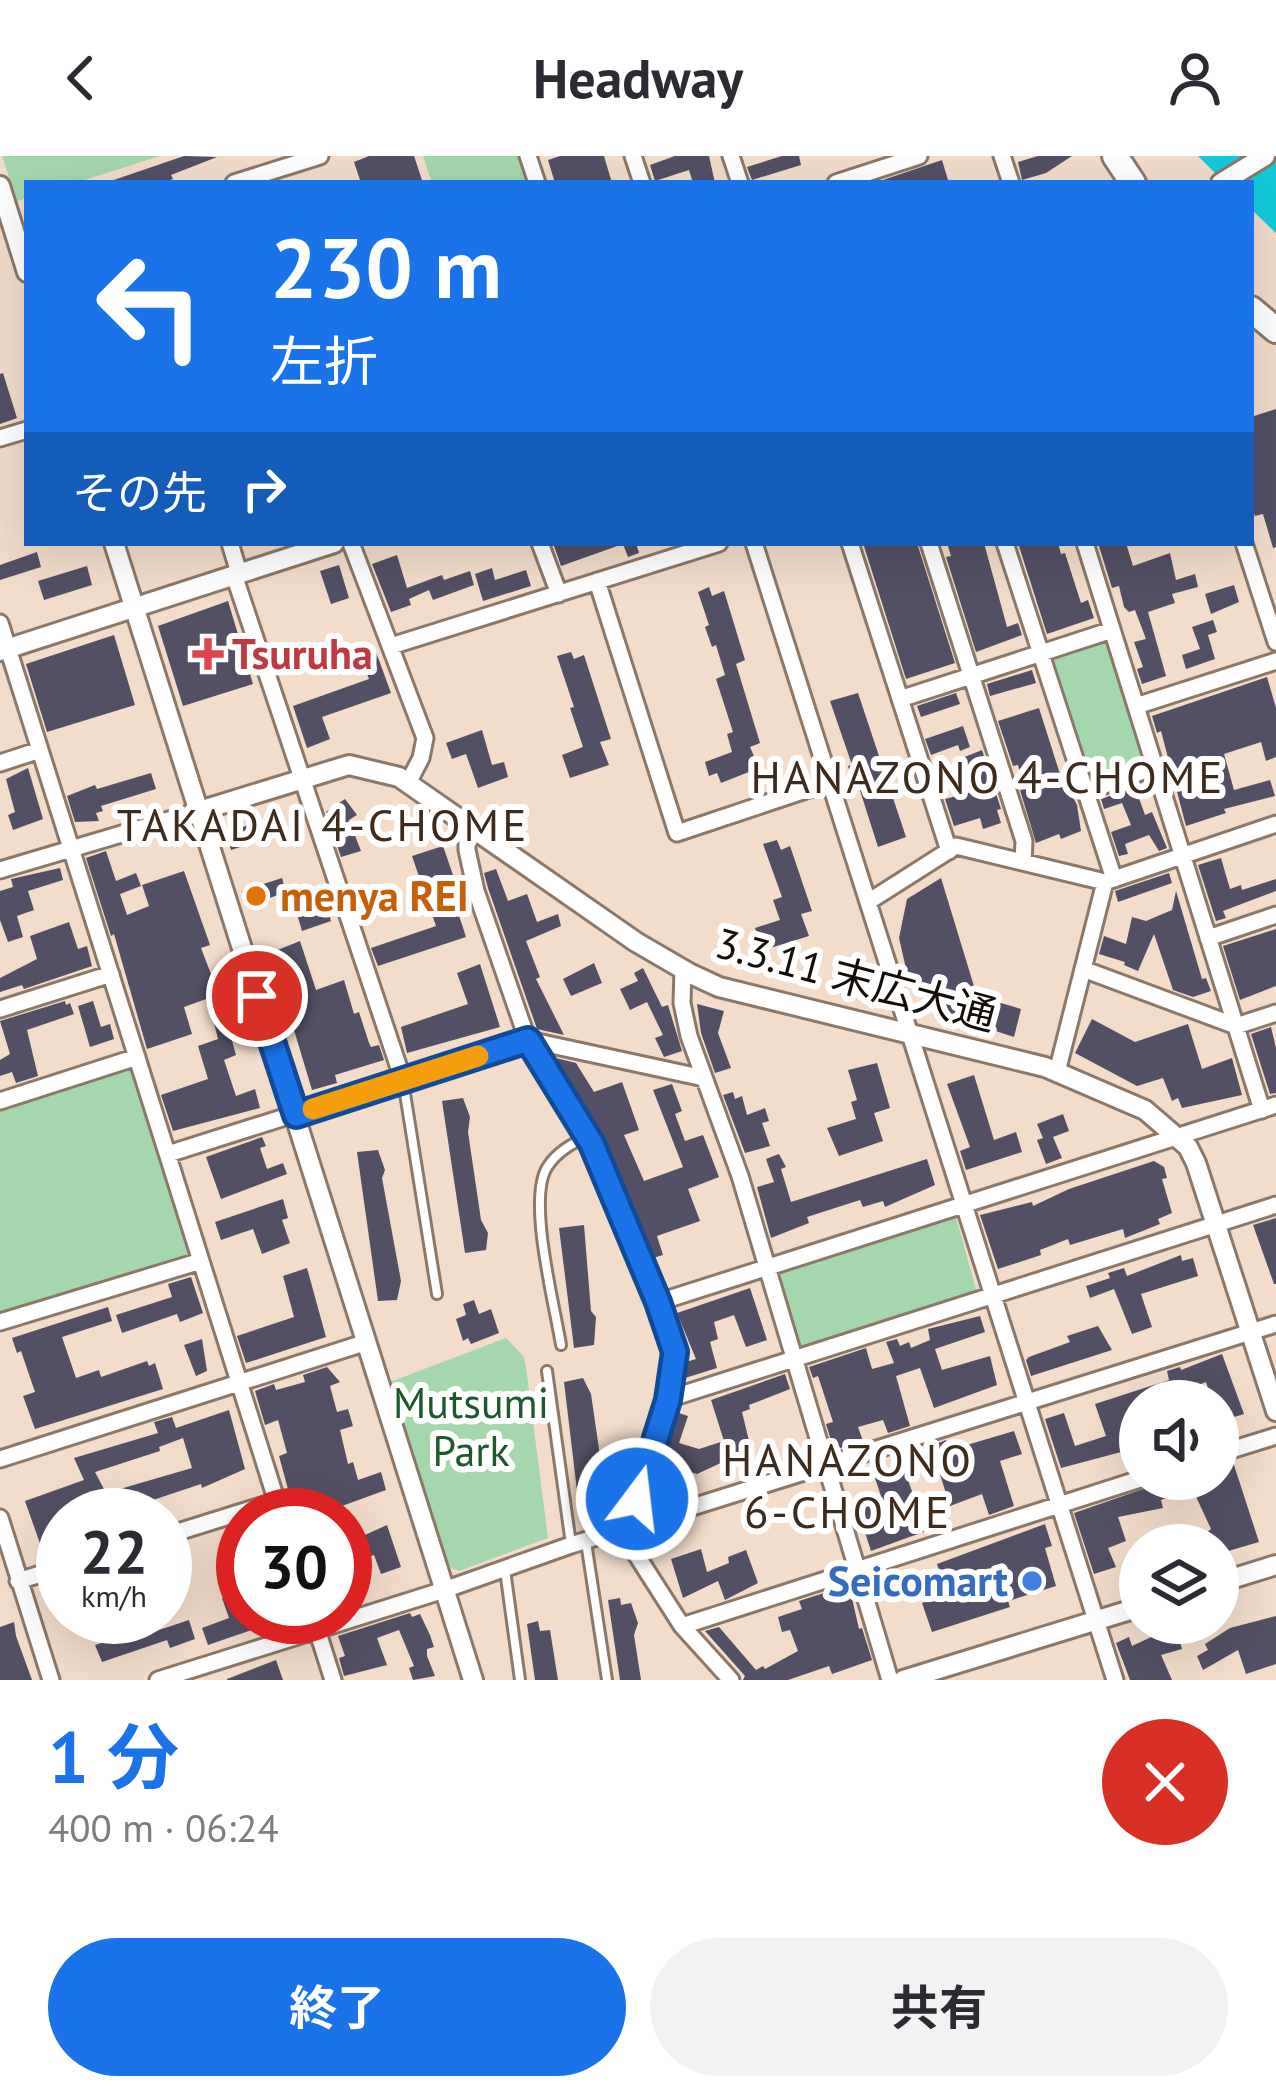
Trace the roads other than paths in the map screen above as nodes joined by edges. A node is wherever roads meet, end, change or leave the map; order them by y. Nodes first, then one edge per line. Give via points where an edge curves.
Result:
1 (320, 156) edge
2 (919, 156) edge
3 (1265, 156) edge
4 (288, 161) edge
5 (240, 180) edge
6 (845, 180) edge
7 (1227, 180) edge
8 (0, 186) edge
9 (6, 225) edge
10 (24, 265) edge
11 (115, 546) edge
12 (231, 546) edge
13 (325, 546) edge
14 (353, 546) edge
15 (541, 546) edge
16 (709, 546) edge
17 (755, 546) edge
18 (851, 546) edge
19 (930, 546) edge
20 (1006, 546) edge
21 (1086, 546) edge
22 (1245, 546) edge
23 (237, 574) junction
24 (597, 581) junction
25 (559, 593) junction
26 (134, 608) junction
27 (0, 622) edge
28 (1112, 630) junction
29 (1276, 642) edge
30 (391, 646) junction
31 (4, 650) edge
32 (1039, 655) junction
33 (1276, 661) edge
34 (971, 676) junction
35 (900, 699) junction
36 (1136, 706) junction
37 (40, 750) junction
38 (0, 763) edge
39 (1155, 767) junction
40 (300, 778) junction
41 (830, 782) junction
42 (408, 783) junction
43 (1084, 792) junction
44 (199, 811) junction
45 (467, 824) junction
46 (1276, 824) edge
47 (71, 849) junction
48 (949, 851) junction
49 (1182, 854) junction
50 (1023, 862) junction
51 (0, 870) edge
52 (1110, 880) junction
53 (868, 902) junction
54 (1276, 915) edge
55 (1208, 938) junction
56 (1083, 969) junction
57 (683, 970) junction
58 (111, 974) junction
59 (0, 1009) edge
60 (1276, 1013) edge
61 (1236, 1026) junction
62 (910, 1035) junction
63 (528, 1040) junction
64 (137, 1057) junction
65 (1057, 1072) junction
66 (704, 1078) junction
67 (403, 1080) junction
68 (0, 1101) edge
69 (1269, 1108) edge
70 (296, 1115) junction
71 (586, 1136) junction
72 (1178, 1137) junction
73 (167, 1154) junction
74 (963, 1205) junction
75 (1276, 1205) edge
76 (1216, 1223) junction
77 (201, 1261) junction
78 (765, 1270) junction
79 (437, 1294) dead end
80 (992, 1296) junction
81 (658, 1302) junction
82 (0, 1322) edge
83 (1276, 1324) edge
84 (1251, 1332) junction
85 (367, 1342) junction
86 (561, 1345) dead end
87 (794, 1358) junction
88 (547, 1371) dead end
89 (239, 1382) junction
90 (668, 1400) junction
91 (1027, 1405) junction
92 (1276, 1411) edge
93 (1276, 1436) edge
94 (1239, 1447) edge
95 (0, 1459) edge
96 (828, 1466) junction
97 (1119, 1485) edge
98 (273, 1488) edge
99 (1059, 1504) junction
100 (0, 1518) edge
101 (626, 1528) junction
102 (578, 1543) junction
103 (1276, 1564) edge
104 (505, 1568) junction
105 (859, 1569) junction
106 (36, 1575) edge
107 (1239, 1575) edge
108 (18, 1581) junction
109 (445, 1591) junction
110 (372, 1609) edge
111 (1119, 1613) edge
112 (1096, 1620) junction
113 (682, 1626) junction
114 (257, 1644) edge
115 (322, 1644) edge
116 (51, 1680) edge
117 (158, 1680) edge
118 (333, 1680) edge
119 (473, 1680) edge
120 (520, 1680) edge
121 (607, 1680) edge
122 (731, 1680) edge
123 (890, 1680) edge
124 (903, 1680) edge
125 (1115, 1680) edge

1 - 4 street
2 - 6 street
3 - 7 street
4 - 5 street
8 - 9 street
9 - 10 street
11 - 26 street
12 - 23 street
13 - 23 street
14 - 30 street
15 - 25 street
16 - 24 street
17 - 41 street
18 - 35 street
19 - 34 street
20 - 32 street
21 - 28 street
22 - 29 street
23 - 26 street
23 - 40 street
24 - 25 street
24 - 41 street via 677,833
25 - 30 street
26 - 31 street
26 - 44 street
27 - 31 street
28 - 32 street
28 - 36 street
30 - 42 street via 425,738
31 - 37 street
32 - 34 street
32 - 43 street
33 - 36 street
34 - 35 street
34 - 50 street via 1024,841
35 - 48 street
36 - 39 street
37 - 38 street
37 - 47 street
39 - 43 street
39 - 49 street
40 - 42 street, 3.3.11 末広大通 via 349,765
40 - 44 street, 3.3.11 末広大通
40 - 67 street
41 - 53 street
42 - 45 street, 3.3.11 末広大通
43 - 52 street
44 - 47 street
44 - 70 street
45 - 57 street, 3.3.11 末広大通
45 - 63 street via 476,891
46 - 49 street
47 - 51 street
47 - 58 street
48 - 50 street
48 - 53 street
49 - 52 street
49 - 55 street
50 - 52 street
52 - 56 street
53 - 62 street
54 - 55 street
55 - 61 street
56 - 61 street
56 - 65 street
57 - 62 street, 3.3.11 末広大通 via 719,987
57 - 66 street via 682,1003
58 - 59 street
58 - 64 street
60 - 61 street
61 - 69 street
62 - 65 street, 3.3.11 末広大通
62 - 74 street
63 - 66 street
63 - 67 street
63 - 71 street
64 - 68 street
64 - 73 street
65 - 72 street, 3.3.11 末広大通 via 1145,1110
66 - 78 street
67 - 70 street
67 - 79 lane
69 - 72 street
70 - 73 street
70 - 85 street
71 - 81 street
71 - 86 lane via 548,1165 540,1182
72 - 74 street
72 - 76 street, 3.3.11 末広大通
73 - 77 street
74 - 78 street
74 - 80 street
75 - 76 street
76 - 80 street
76 - 84 street, 3.3.11 末広大通
77 - 82 street
77 - 89 street
78 - 81 street
78 - 87 street
80 - 87 street
80 - 91 street
81 - 90 street via 675,1352
83 - 84 street
84 - 91 street
84 - 92 street, 3.3.11 末広大通
85 - 89 street
85 - 109 street
87 - 90 street
87 - 96 street
88 - 102 lane
89 - 95 street
89 - 98 street
90 - 101 street
91 - 96 street
91 - 99 street
93 - 94 street
96 - 101 street
96 - 105 street
97 - 99 street
99 - 105 street
99 - 112 street
100 - 108 street
101 - 102 street
101 - 113 street
102 - 104 street
102 - 121 lane
103 - 107 street
104 - 109 street
104 - 120 lane
105 - 113 street
105 - 123 street
106 - 108 street
108 - 116 street
109 - 110 street
109 - 119 street
111 - 112 street
112 - 124 street
112 - 125 street
113 - 122 street
114 - 117 street
115 - 118 street

